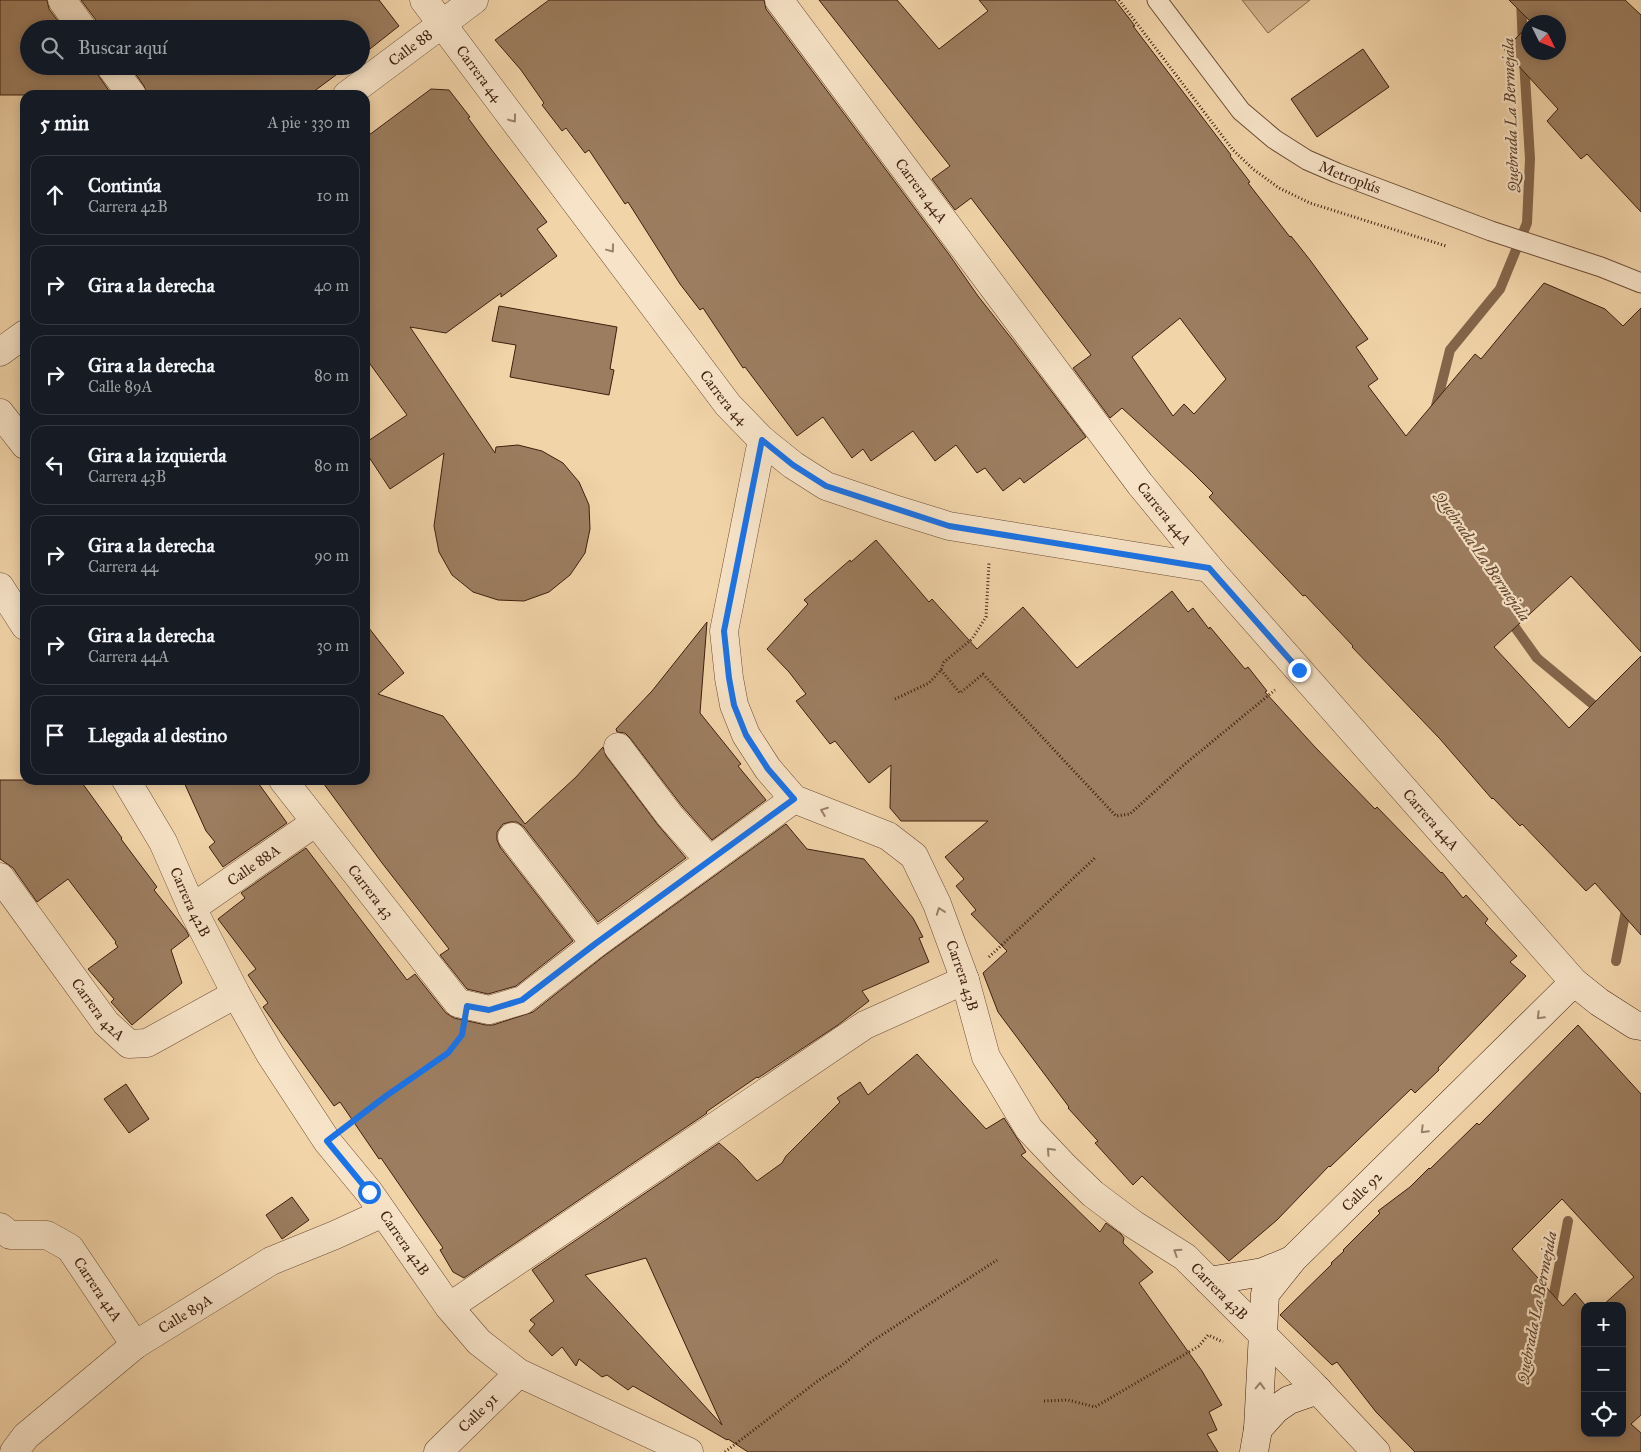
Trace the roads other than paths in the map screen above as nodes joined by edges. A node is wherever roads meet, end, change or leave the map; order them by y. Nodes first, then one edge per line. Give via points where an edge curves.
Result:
1 (62, 0) edge
2 (424, 0) edge
3 (474, 0) edge
4 (779, 0) edge
5 (1157, 0) edge
6 (76, 20) edge
7 (442, 24) junction
8 (117, 75) edge
9 (128, 90) edge
10 (353, 90) edge
11 (1599, 267) junction
12 (1641, 283) edge
13 (1641, 292) edge
14 (20, 338) edge
15 (0, 352) edge
16 (0, 412) edge
17 (20, 438) edge
18 (762, 440) junction
19 (1209, 568) junction
20 (0, 588) edge
21 (20, 618) edge
22 (618, 747) dead end
23 (129, 785) edge
24 (287, 785) edge
25 (794, 799) junction
26 (316, 822) junction
27 (512, 837) dead end
28 (709, 860) junction
29 (0, 877) edge
30 (192, 908) junction
31 (595, 944) junction
32 (962, 973) junction
33 (1574, 982) junction
34 (236, 994) junction
35 (1641, 1026) edge
36 (383, 1213) junction
37 (0, 1227) edge
38 (1293, 1259) junction
39 (1210, 1282) junction
40 (449, 1307) junction
41 (135, 1345) junction
42 (1262, 1345) junction
43 (519, 1374) junction
44 (1318, 1390) junction
45 (1256, 1440) edge
46 (14, 1452) edge
47 (438, 1452) edge
48 (690, 1452) edge
49 (1376, 1452) edge

1 - 6 street
2 - 7 street, Carrera 44
3 - 7 street, Calle 88
4 - 19 street, Carrera 44A via 1140,484
5 - 11 lane, Metroplús via 1241,111 1274,139 1307,160 1491,231
7 - 10 street, Calle 88
7 -> 18 street, Carrera 44 via 728,405
8 - 9 street
11 - 12 lane, Metroplús
11 - 13 lane, Metroplús
14 - 15 street
16 - 17 street
18 - 19 street, Carrera 44 via 826,486 949,526
18 - 25 street, Carrera 43B via 724,631 734,705 746,735 768,769
19 - 33 street, Carrera 44A
20 - 21 street
22 - 28 street via 670,816
23 - 30 street, Carrera 42B via 163,842
24 - 26 street, Carrera 43
25 - 28 street
32 -> 25 street, Carrera 43B via 937,904 914,856 888,836
26 - 30 street, Calle 88A
26 - 31 street, Carrera 43 via 463,1004 489,1010 522,1000
27 - 31 street
28 - 31 street
29 - 34 street, Carrera 42A via 106,1023 130,1044 147,1043
30 - 34 street, Carrera 42B
39 -> 32 street, Carrera 43B via 1185,1257 1093,1194 1029,1129 986,1057
32 - 40 street via 865,1025
33 - 35 street, Carrera 44A via 1599,1002
33 -> 38 street, Calle 92
34 - 36 street, Carrera 42B via 270,1054 327,1141
36 - 40 street, Carrera 42B
36 - 41 street, Calle 89A via 271,1261
37 - 41 street, Carrera 41A via 10,1234 47,1235 70,1248
38 - 39 street via 1263,1272
38 - 42 street, Calle 92 via 1265,1294
39 - 42 street, Carrera 43B
40 - 43 street, Carrera 42B via 479,1342
41 - 46 street, Calle 89A via 26,1436
42 - 44 street, Carrera 43B
45 -> 42 street, Calle 92
43 - 47 street, Calle 91
43 - 48 street, Carrera 42B
44 - 45 street via 1289,1400 1276,1409
44 - 49 street, Carrera 43B

